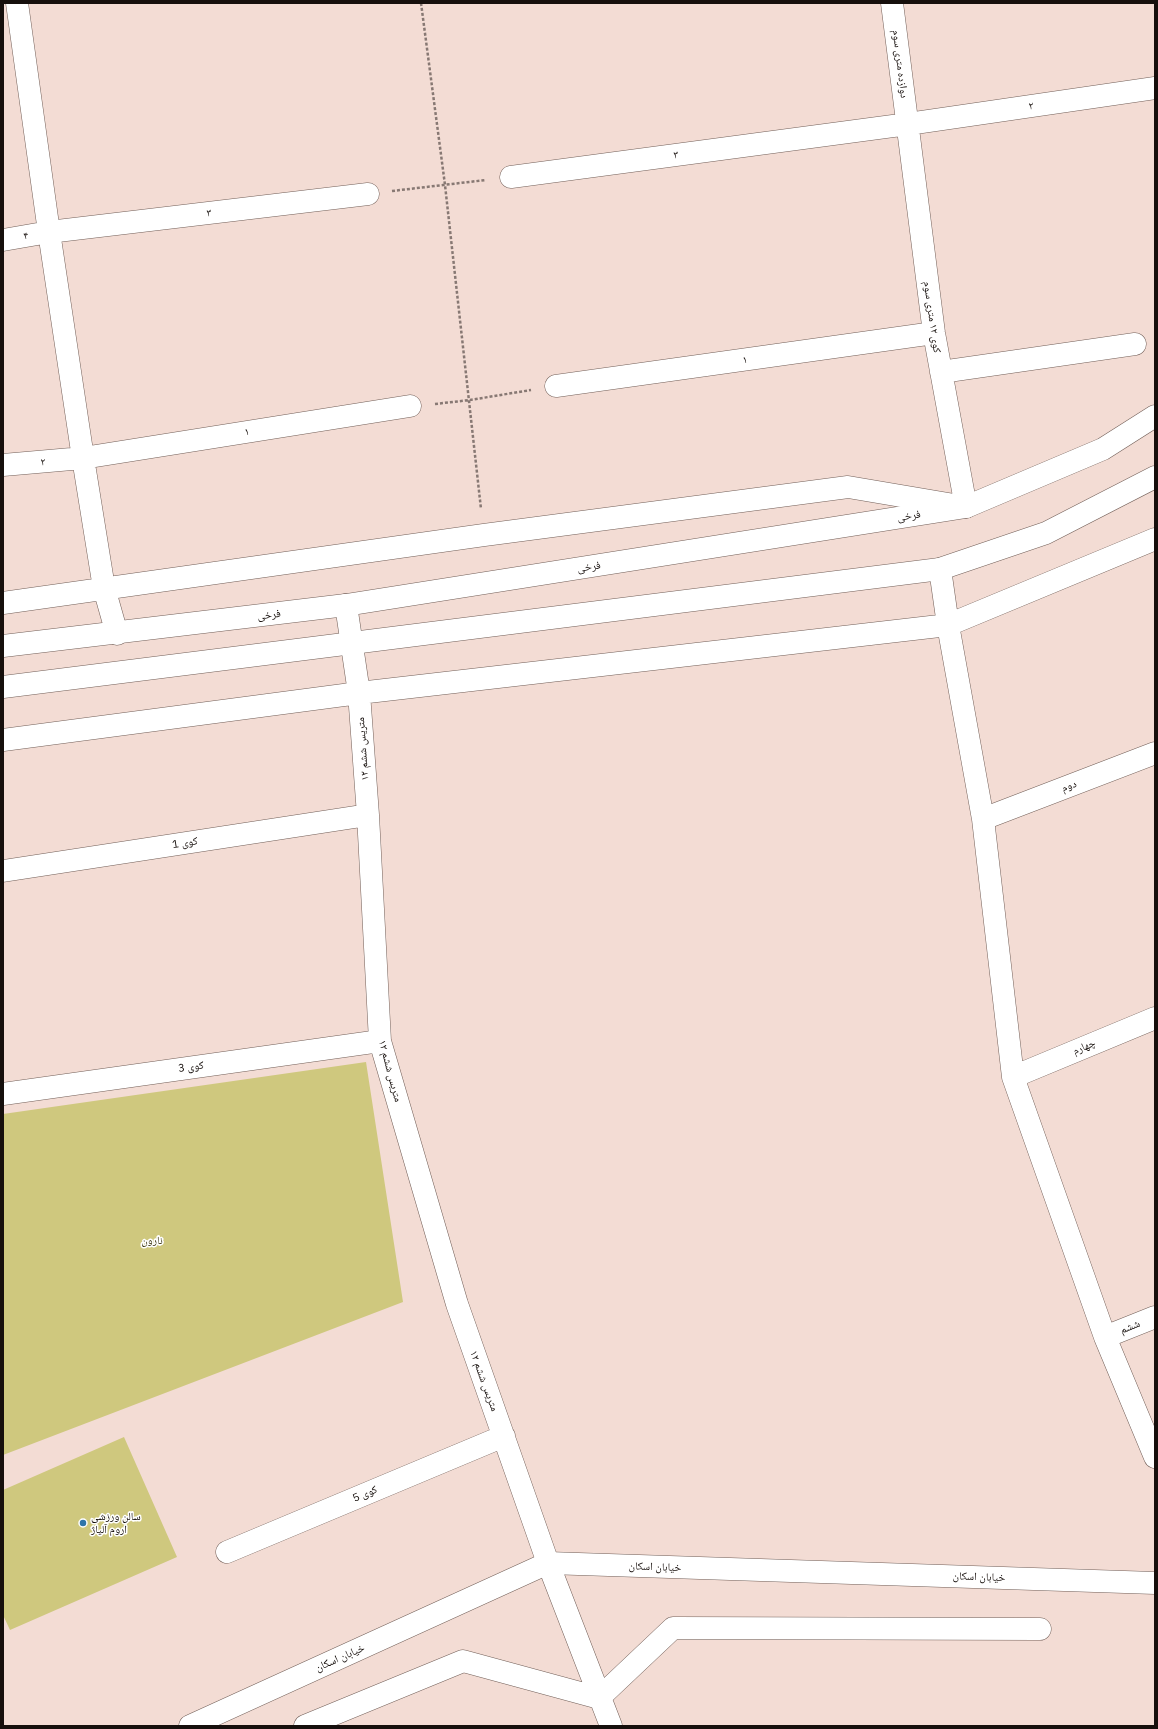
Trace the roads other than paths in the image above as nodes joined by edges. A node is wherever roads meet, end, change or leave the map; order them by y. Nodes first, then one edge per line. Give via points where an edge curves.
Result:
1 (17, 3) edge
2 (892, 3) edge
3 (1155, 88) edge
4 (908, 124) junction
5 (511, 176) road end
6 (368, 194) road end
7 (49, 232) junction
8 (3, 240) edge
9 (934, 333) junction
10 (1135, 344) dead end
11 (941, 372) junction
12 (556, 386) road end
13 (410, 406) road end
14 (1155, 416) edge
15 (83, 458) junction
16 (3, 465) edge
17 (1155, 477) edge
18 (966, 507) junction
19 (1155, 539) edge
20 (940, 569) junction
21 (104, 588) junction
22 (3, 603) edge
23 (346, 605) junction
24 (948, 625) junction
25 (116, 634) junction
26 (352, 643) junction
27 (3, 646) edge
28 (3, 687) edge
29 (359, 693) junction
30 (3, 740) edge
31 (1155, 753) edge
32 (368, 815) junction
33 (983, 819) junction
34 (3, 871) edge
35 (1155, 1018) edge
36 (380, 1040) junction
37 (1013, 1077) junction
38 (3, 1094) edge
39 (1155, 1317) edge
40 (1105, 1337) junction
41 (504, 1436) junction
42 (1155, 1457) edge
43 (227, 1552) dead end
44 (548, 1563) junction
45 (1155, 1583) edge
46 (1040, 1629) dead end
47 (599, 1698) junction
48 (190, 1726) edge
49 (305, 1726) edge
50 (611, 1726) edge

1 - 7 street
2 - 4 street, دوازده متری سوم
3 - 4 street, ۲
4 - 5 street, ۳
4 - 9 street, کوی ۱۲ متری سوم
6 - 7 street, ۳
7 - 8 street, ۴
7 - 15 street
9 - 11 street, کوی ۱۲ متری سوم
9 - 12 street, ۱
10 - 11 street
11 - 18 street, کوی ۱۲ متری سوم
13 - 15 street, ۱
14 - 18 street, فرخی via 1103,449
15 - 16 street, ۲
15 - 21 street
17 - 20 street via 1046,533
18 - 21 street via 848,487
18 - 23 street, فرخی
19 - 24 street
20 - 24 street
20 - 26 street
21 - 22 street
21 - 25 street
23 - 25 street, فرخی
23 - 26 street, ۱۲ متریس ششم
24 - 29 street
24 - 33 street
25 - 27 street, فرخی
26 - 28 street
26 - 29 street, ۱۲ متریس ششم
29 - 30 street
29 - 32 street, ۱۲ متریس ششم
31 - 33 street, دوم
32 - 34 street, کوی 1
32 - 36 street, ۱۲ متریس ششم
33 - 37 street
35 - 37 street, چهارم
36 - 38 street, کوی 3
36 - 41 street, ۱۲ متریس ششم via 456,1304
37 - 40 street
39 - 40 street, ششم
40 - 42 street
41 - 43 street, کوی 5
41 - 44 street, ۱۲ متریس ششم
44 - 45 street, خیابان اسکان
44 - 47 street, ۱۲ متریس ششم
44 - 48 street, خیابان اسکان
46 - 47 street via 673,1628
47 - 49 street via 463,1661
47 - 50 street, ۱۲ متریس ششم

